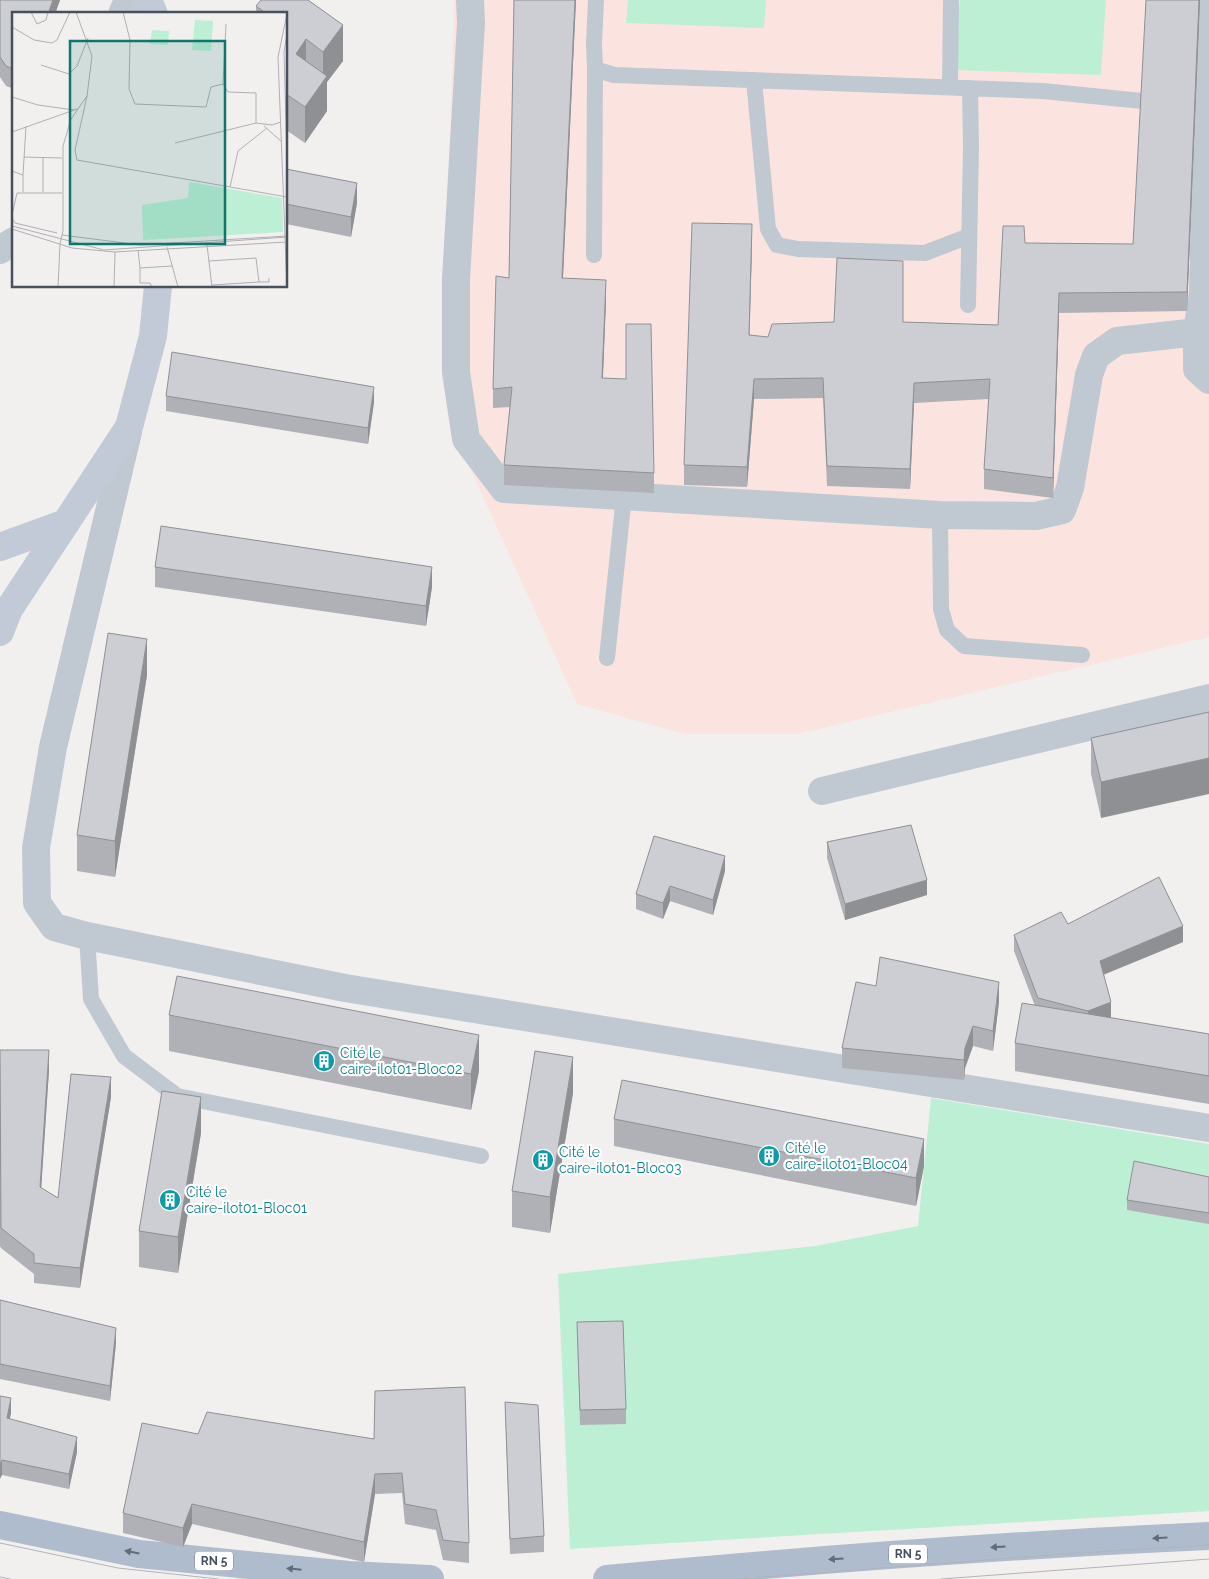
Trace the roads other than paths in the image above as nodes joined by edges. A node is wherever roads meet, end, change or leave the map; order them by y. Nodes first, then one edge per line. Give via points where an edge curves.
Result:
1 (128, 0) edge
2 (148, 0) edge
3 (470, 0) edge
4 (596, 0) edge
5 (951, 0) edge
6 (1209, 4) edge
7 (123, 12) edge
8 (153, 12) edge
9 (596, 69) junction
10 (754, 80) junction
11 (950, 87) junction
12 (970, 88) junction
13 (1142, 100) edge
14 (1203, 104) edge
15 (968, 236) junction
16 (12, 242) edge
17 (0, 250) edge
18 (594, 255) dead end
19 (158, 288) edge
20 (968, 305) dead end
21 (1196, 332) junction
22 (1209, 380) edge
23 (129, 427) junction
24 (624, 496) junction
25 (940, 515) junction
26 (66, 523) junction
27 (0, 528) edge
28 (31, 537) junction
29 (0, 547) edge
30 (0, 632) edge
31 (1082, 655) dead end
32 (607, 658) dead end
33 (1209, 698) edge
34 (822, 791) dead end
35 (87, 936) junction
36 (1209, 1128) edge
37 (481, 1156) dead end
38 (0, 1525) edge
39 (1209, 1536) edge
40 (430, 1579) edge
41 (607, 1579) edge

1 - 7 street
2 - 8 street
3 - 24 street via 456,278 456,372 466,439 504,489
4 - 9 lane
5 - 11 lane
6 - 14 street
9 - 10 lane via 614,75
9 - 18 lane
10 - 11 lane
10 - 15 lane via 768,229 777,245 798,249 925,253
11 - 12 lane
12 - 13 lane via 1043,90
12 - 15 lane
14 - 21 street via 1203,293
15 - 20 lane
16 - 17 street
19 - 23 street via 153,336
21 - 22 street via 1196,369
21 - 25 street via 1117,341 1096,356 1089,375 1070,488 1062,510 1036,516
23 - 26 street
23 - 35 street via 53,747 36,848 37,902 54,927
24 - 25 street
24 - 32 lane
25 - 31 lane via 941,609 946,630 964,646
26 - 28 street
26 - 30 street via 9,609
27 - 28 street
28 - 29 street
33 - 34 street
35 - 36 street via 345,988
35 - 37 lane via 91,999 124,1056 177,1096
40 -> 38 main road, RN 5 via 348,1575 139,1554
39 -> 41 main road, RN 5 via 762,1564

